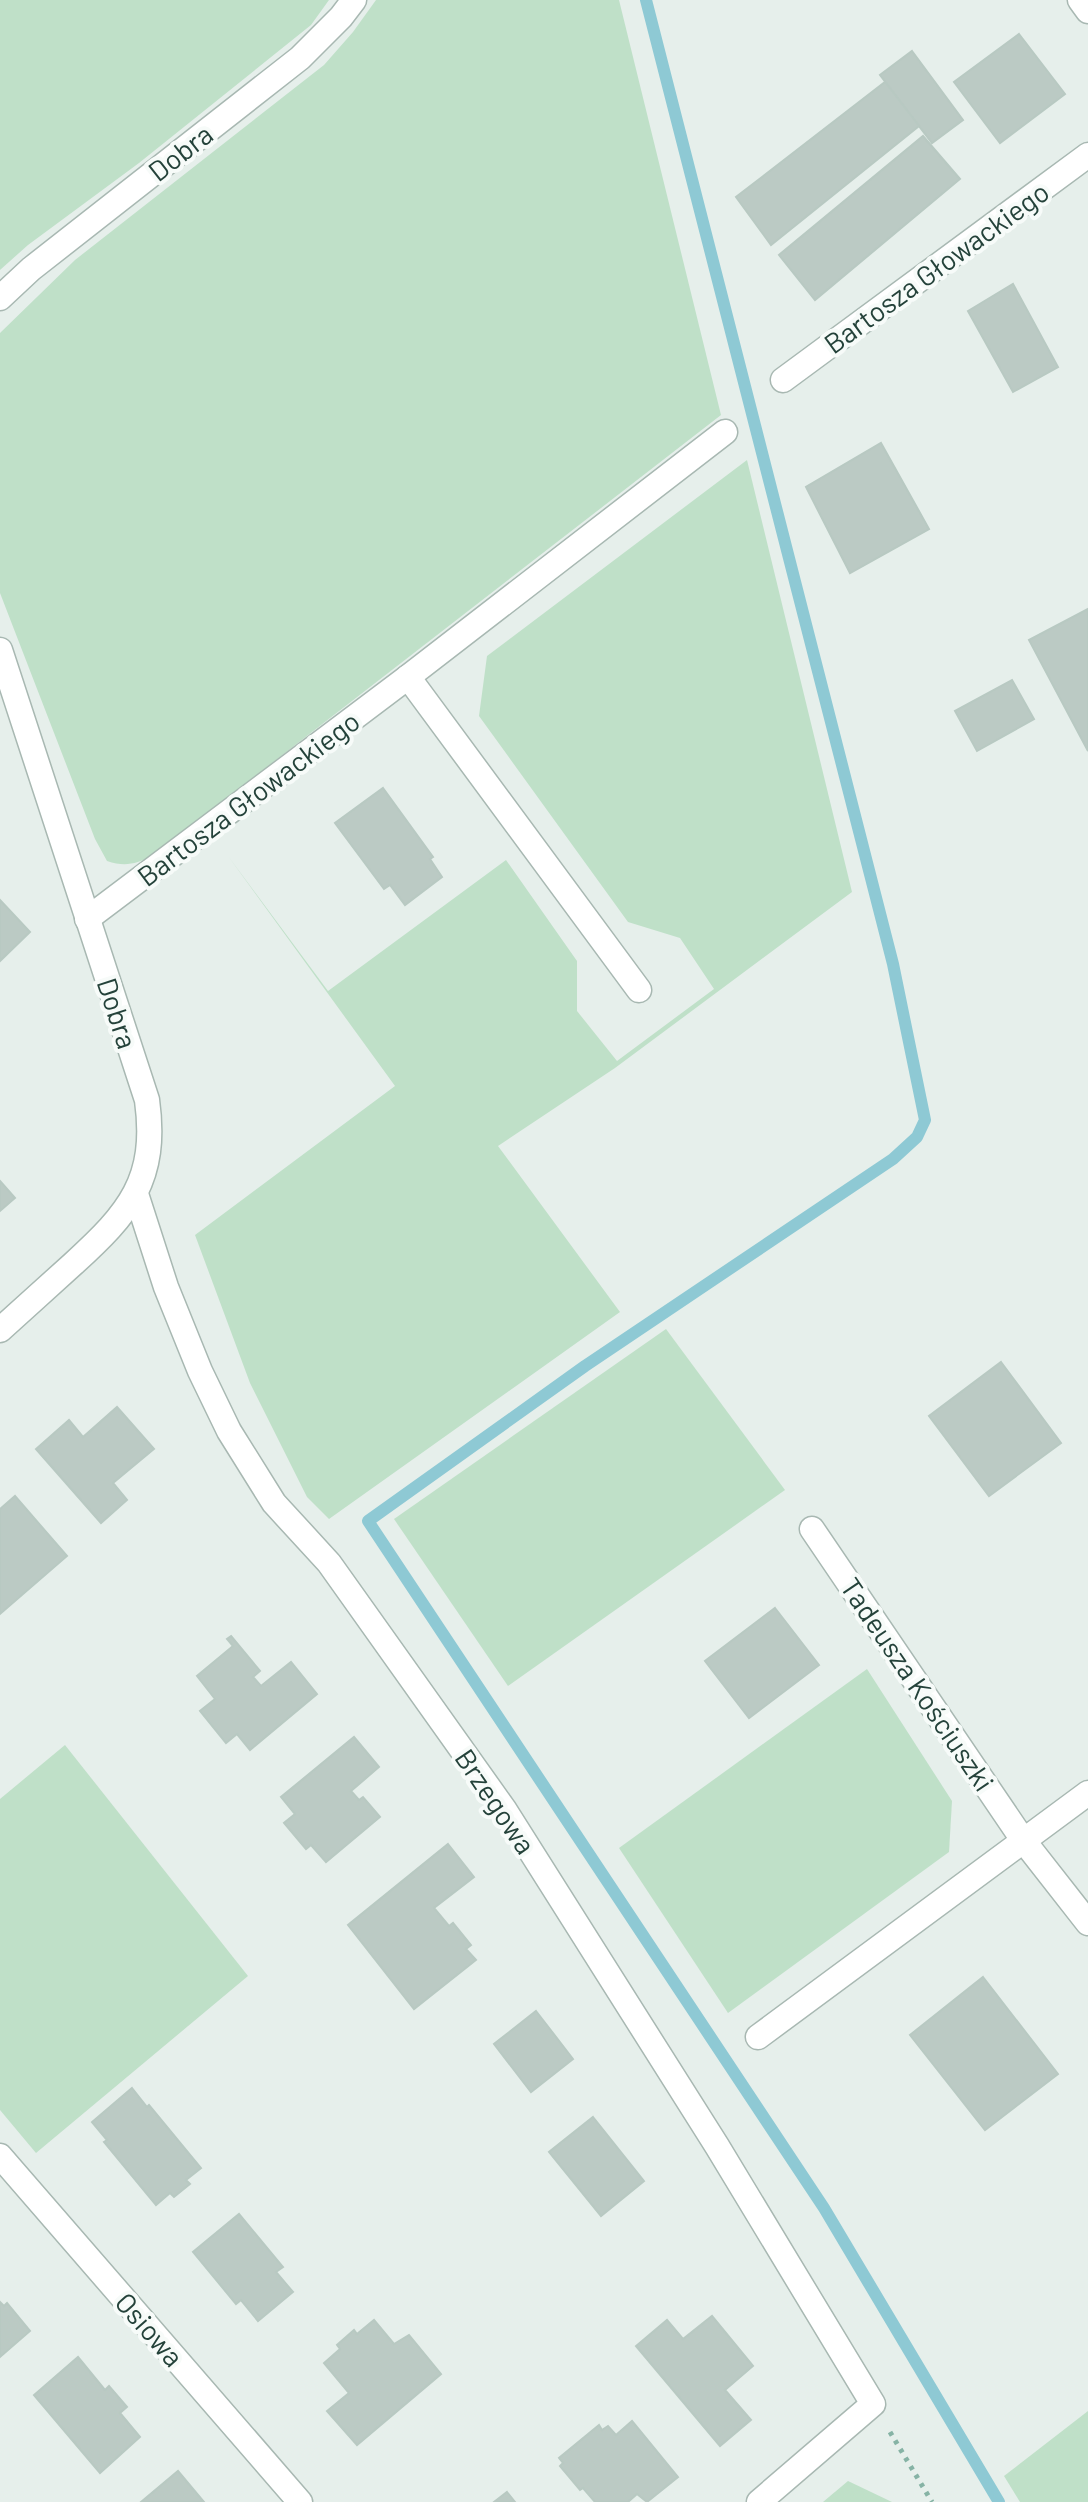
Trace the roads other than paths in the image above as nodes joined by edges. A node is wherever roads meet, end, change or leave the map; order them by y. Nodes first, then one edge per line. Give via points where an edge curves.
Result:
1 (354, 0) edge
2 (1080, 0) edge
3 (1088, 11) edge
4 (1088, 155) edge
5 (0, 298) edge
6 (783, 380) dead end
7 (725, 432) dead end
8 (0, 650) edge
9 (408, 677) junction
10 (87, 919) junction
11 (639, 990) dead end
12 (136, 1194) junction
13 (0, 1330) edge
14 (812, 1529) dead end
15 (1088, 1793) edge
16 (1023, 1840) junction
17 (1088, 1923) edge
18 (758, 2037) dead end
19 (0, 2156) edge
20 (300, 2502) edge
21 (759, 2502) edge

1 - 5 street, Dobra via 300,58
2 - 3 street
4 - 6 street, Bartosza Głowackiego
7 - 9 street, Bartosza Głowackiego
8 - 10 street, Dobra
9 - 10 street, Bartosza Głowackiego
9 - 11 street
10 - 12 street, Dobra via 147,1100 149,1146
12 - 13 street, Dobra via 101,1239
12 - 21 street, Brzegowa via 166,1287 229,1431 274,1503 329,1563 504,1809 873,2404
14 - 16 street, Tadeusza Kościuszki
15 - 16 street
16 - 17 street, Tadeusza Kościuszki
16 - 18 street
19 - 20 street, Osiowa

